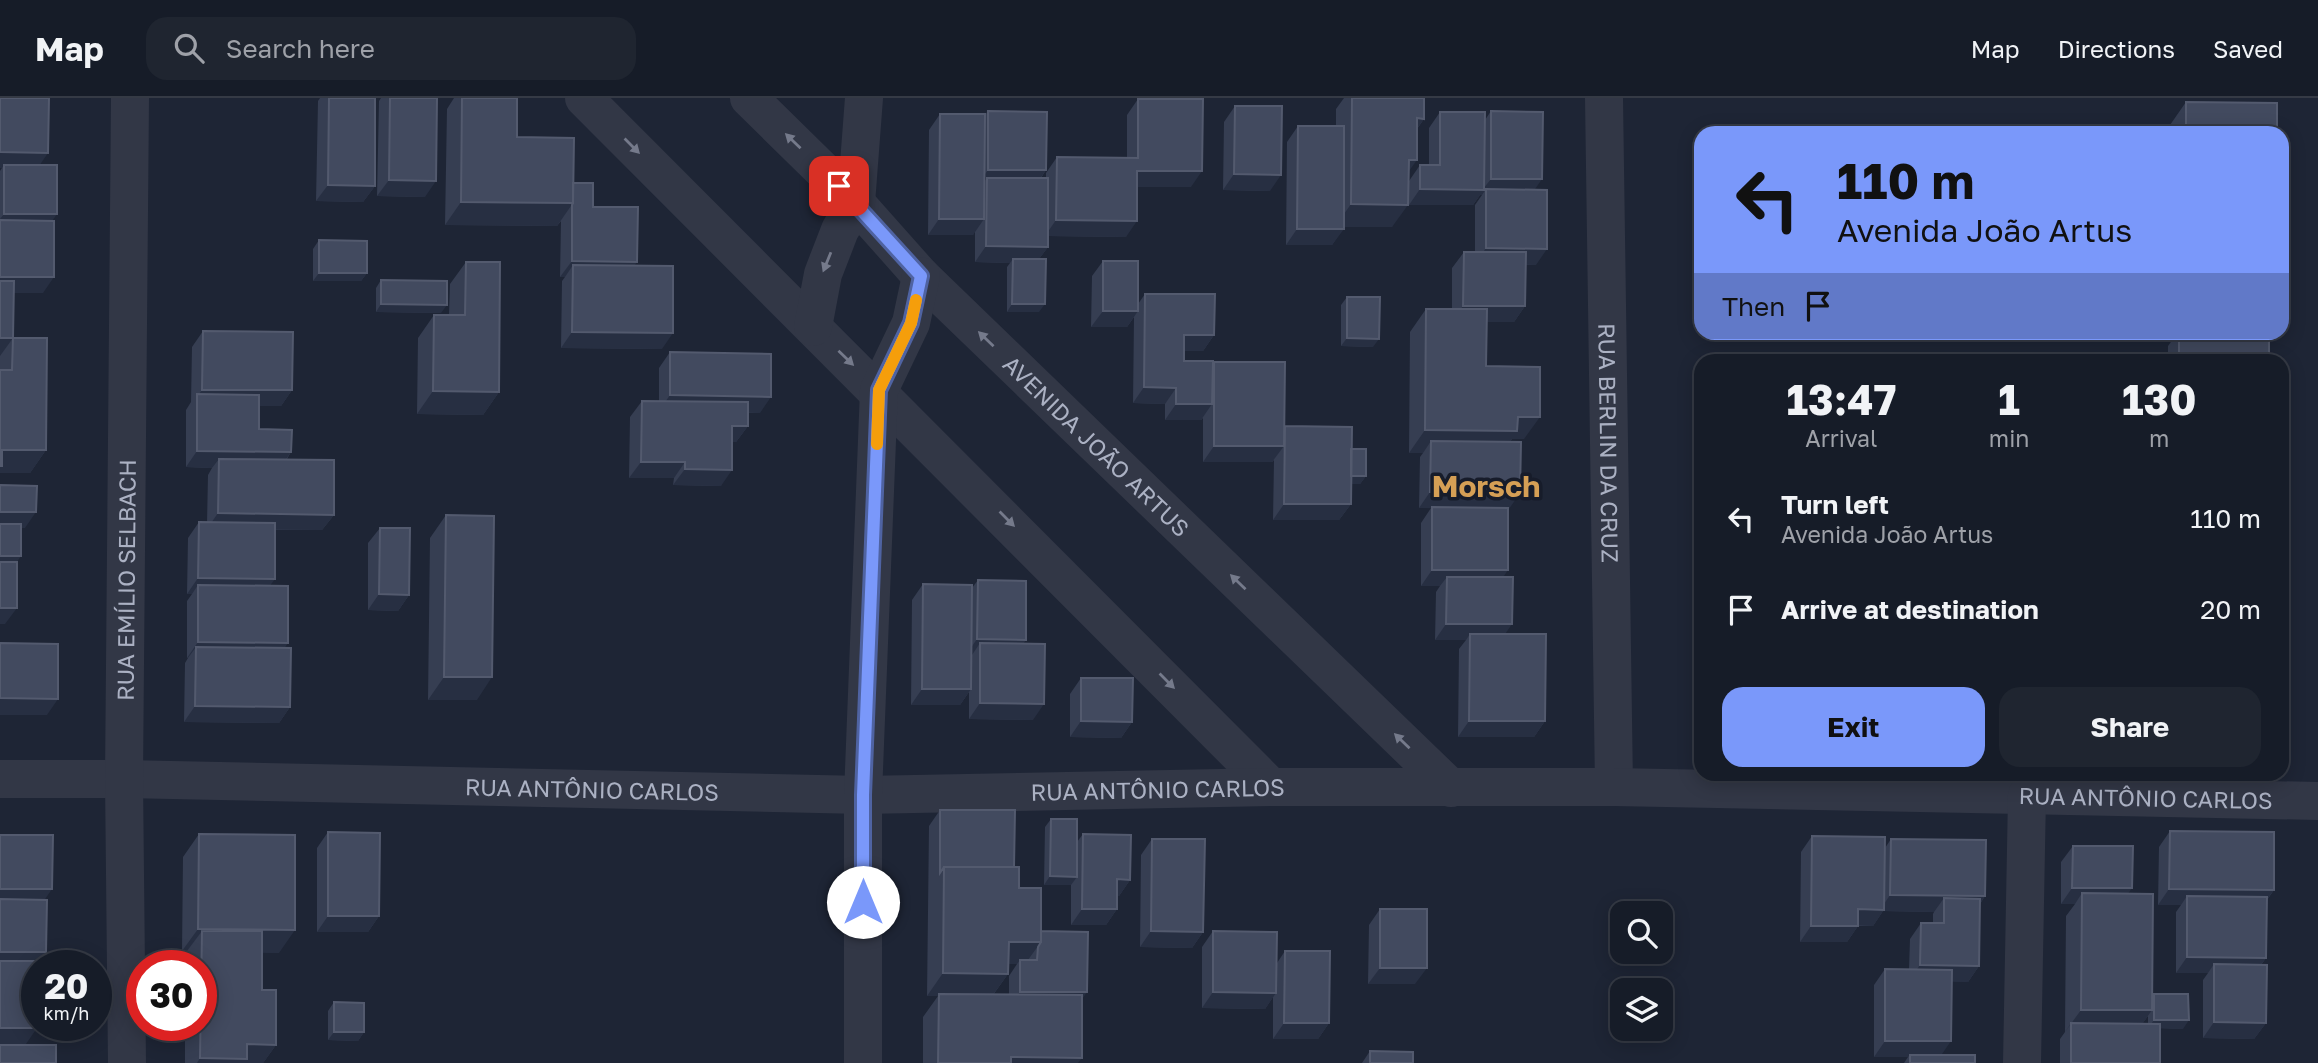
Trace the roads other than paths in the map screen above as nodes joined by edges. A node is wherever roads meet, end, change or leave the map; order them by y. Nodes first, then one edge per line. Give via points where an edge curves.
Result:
1 (130, 98) edge
2 (584, 98) edge
3 (749, 98) edge
4 (864, 98) edge
5 (1604, 98) edge
6 (856, 203) junction
7 (921, 276) junction
8 (813, 327) junction
9 (879, 390) junction
10 (0, 779) edge
11 (124, 779) junction
12 (1272, 787) junction
13 (1614, 787) junction
14 (1451, 788) junction
15 (863, 795) junction
16 (2026, 795) junction
17 (2318, 801) edge
18 (127, 1063) edge
19 (863, 1063) edge
20 (2022, 1063) edge

1 - 11 street, RUA EMÍLIO SELBACH
2 -> 8 street
6 -> 3 street, AVENIDA JOÃO ARTUS
4 - 6 street
5 - 13 street, RUA BERLIN DA CRUZ
6 - 7 street, AVENIDA JOÃO ARTUS
6 -> 8 street via 823,274
7 - 9 street via 911,323
14 -> 7 street, AVENIDA JOÃO ARTUS
8 -> 9 street
9 -> 12 street
9 - 15 street
10 - 11 street, RUA ANTÔNIO CARLOS
11 - 15 street, RUA ANTÔNIO CARLOS
11 - 18 street, RUA EMÍLIO SELBACH
12 - 14 street, RUA ANTÔNIO CARLOS
12 - 15 street, RUA ANTÔNIO CARLOS
13 - 14 street, RUA ANTÔNIO CARLOS
13 - 16 street, RUA ANTÔNIO CARLOS
15 - 19 street
16 - 17 street, RUA ANTÔNIO CARLOS
16 - 20 street

